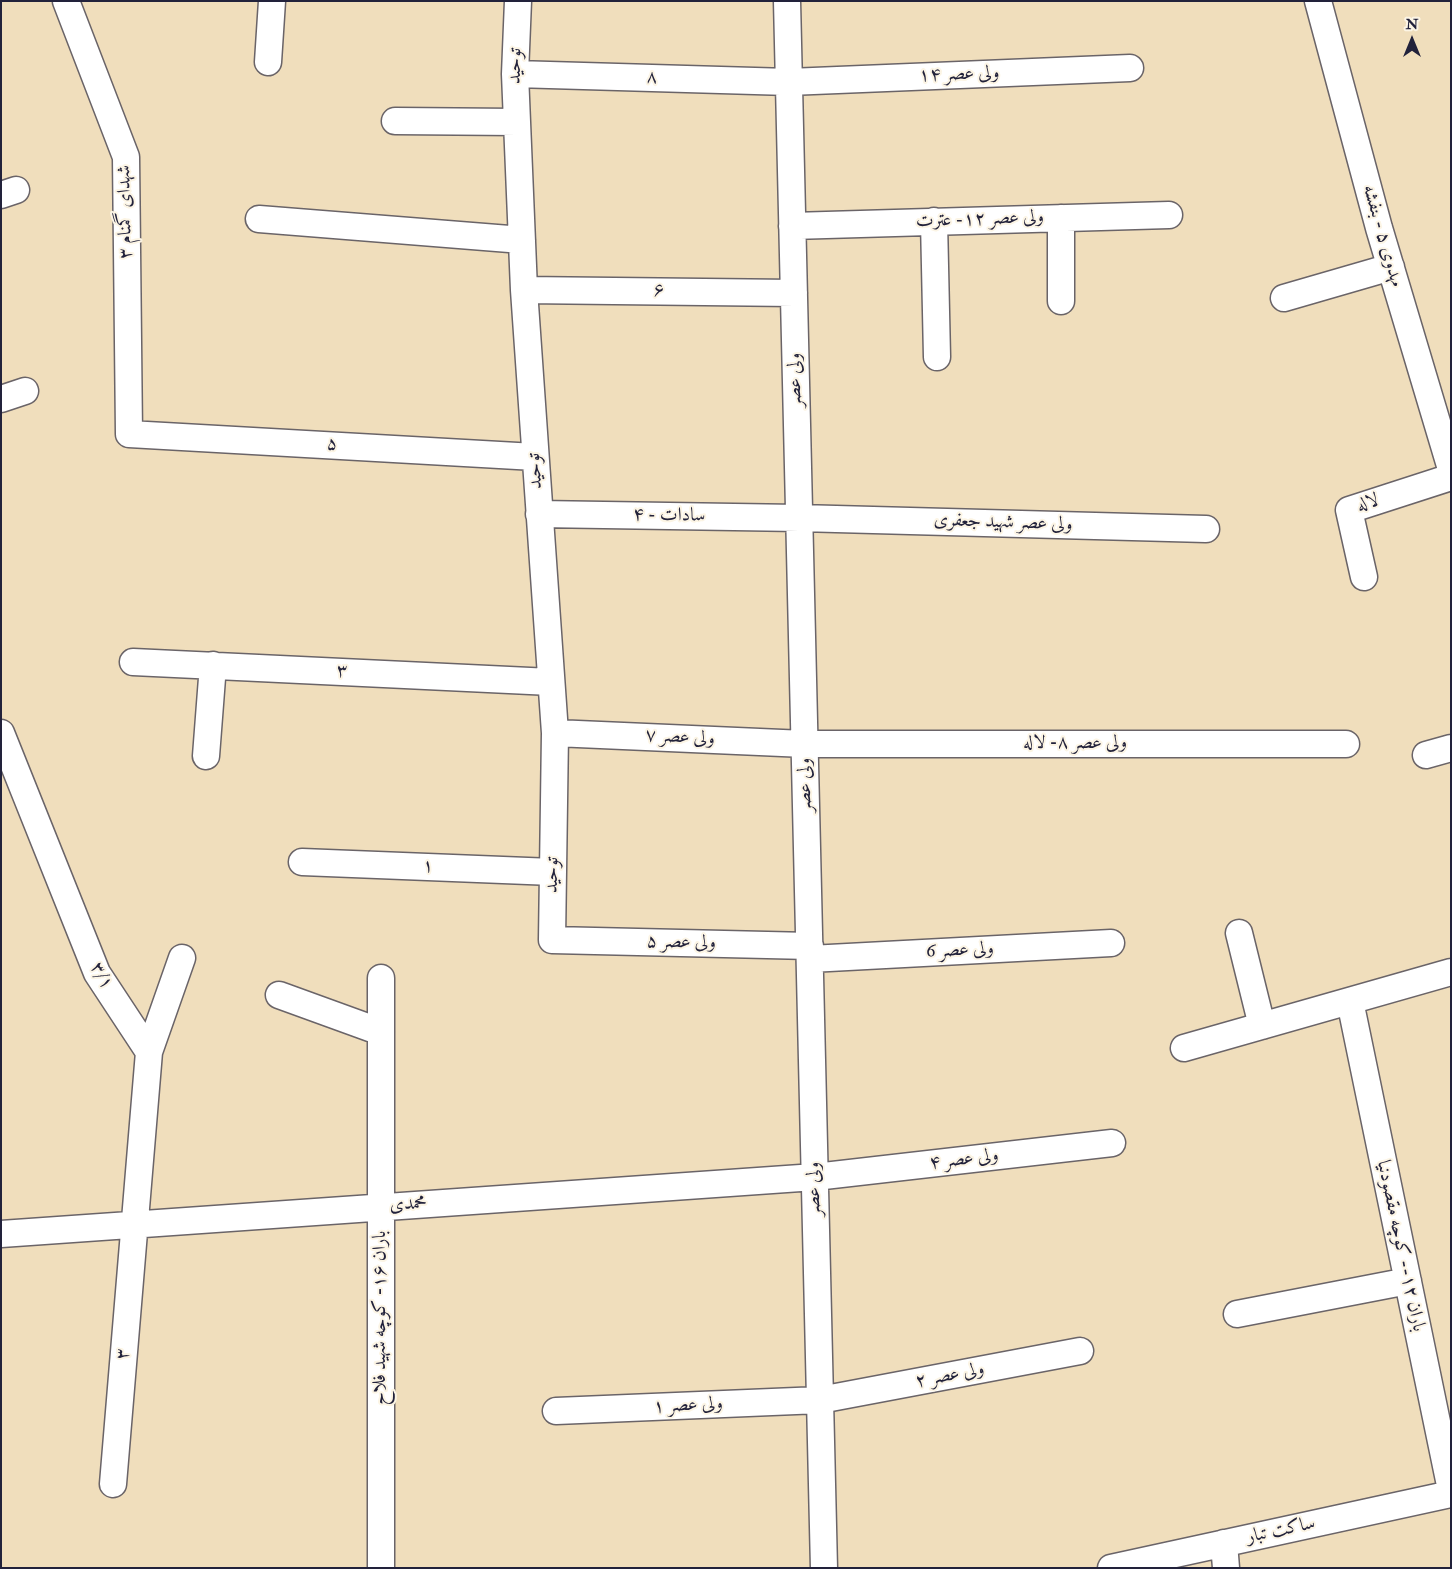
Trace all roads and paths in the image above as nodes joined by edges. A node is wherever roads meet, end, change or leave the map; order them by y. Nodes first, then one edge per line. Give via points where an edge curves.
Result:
1 (66, 1) edge
2 (272, 1) edge
3 (518, 1) edge
4 (787, 1) edge
5 (1318, 1) edge
6 (268, 62) dead end
7 (1130, 68) dead end
8 (515, 74) junction
9 (789, 82) junction
10 (395, 121) dead end
11 (517, 122) junction
12 (1169, 215) dead end
13 (1061, 218) junction
14 (259, 219) dead end
15 (934, 222) junction
16 (792, 226) junction
17 (522, 240) junction
18 (1391, 267) junction
19 (524, 290) junction
20 (794, 293) junction
21 (1284, 298) dead end
22 (1061, 301) dead end
23 (937, 357) dead end
24 (129, 434) joint
25 (535, 457) junction
26 (1451, 469) edge
27 (1451, 476) edge
28 (539, 514) junction
29 (799, 518) junction
30 (1206, 529) dead end
31 (1364, 577) dead end
32 (133, 662) dead end
33 (213, 665) junction
34 (551, 682) junction
35 (1, 733) edge
36 (555, 733) junction
37 (805, 744) junction
38 (1346, 744) dead end
39 (1451, 748) edge
40 (1426, 755) dead end
41 (206, 756) dead end
42 (302, 862) dead end
43 (553, 872) junction
44 (1239, 933) dead end
45 (552, 940) joint
46 (1111, 943) dead end
47 (810, 952) junction
48 (182, 958) dead end
49 (1451, 972) edge
50 (381, 978) dead end
51 (279, 995) dead end
52 (1350, 1001) junction
53 (1262, 1026) junction
54 (381, 1032) junction
55 (1184, 1048) dead end
56 (149, 1052) junction
57 (1112, 1143) dead end
58 (815, 1177) junction
59 (381, 1207) junction
60 (135, 1224) junction
61 (1, 1234) edge
62 (1408, 1281) junction
63 (1237, 1314) dead end
64 (1080, 1351) dead end
65 (820, 1400) junction
66 (556, 1412) dead end
67 (113, 1484) dead end
68 (1451, 1492) edge
69 (1225, 1556) edge
70 (382, 1568) edge
71 (824, 1568) edge
72 (1111, 1568) edge

1 - 24 street, شهدای گمنام ۳ via 126,157
2 - 6 street
3 - 8 street, توحید
4 - 9 street, ولی عصر
5 - 18 street, مهدوی ۵ - بنفشه
7 - 9 street, ولی عصر ۱۴
8 - 9 street, ۸
8 - 11 street, توحید
9 - 16 street, ولی عصر
10 - 11 street
11 - 17 street, توحید
12 - 13 street, ولی عصر ۱۲- عترت
13 - 15 street, ولی عصر ۱۲- عترت
13 - 22 street
14 - 17 street
15 - 16 street, ولی عصر ۱۲- عترت
15 - 23 street
16 - 20 street, ولی عصر
17 - 19 street, توحید
18 - 21 street
18 - 26 street, مهدوی ۵ - بنفشه
19 - 20 street, ۶
19 - 25 street, توحید
20 - 29 street, ولی عصر
24 - 25 street, ۵
25 - 28 street, توحید
27 - 31 street, لاله via 1349,510
28 - 29 street, ۴ - سادات
28 - 34 street, توحید
29 - 30 street, ولی عصر شهید جعفری
29 - 37 street, ولی عصر
32 - 33 street, ۳
33 - 34 street, ۳
33 - 41 street
34 - 36 street, توحید
35 - 56 street, ۳/۱ via 97,973
36 - 37 street, ولی عصر ۷
36 - 43 street, توحید
37 - 38 street, ولی عصر ۸- لاله
37 - 47 street, ولی عصر
39 - 40 street
42 - 43 street, ۱
43 - 45 street, توحید
44 - 53 street
45 - 47 street, ولی عصر ۵
46 - 47 street, ولی عصر 6
47 - 58 street, ولی عصر
48 - 56 street
49 - 52 street
50 - 54 street, باران ۱۶- کوچه شهید فلاح
51 - 54 street
52 - 53 street
52 - 62 street, باران ۱۲-- كوچه مقصودنيا
53 - 55 street
54 - 59 street, باران ۱۶- کوچه شهید فلاح
56 - 60 street
57 - 58 street, ولی عصر ۴
58 - 59 street, محمدی
58 - 65 street, ولی عصر
59 - 60 street, محمدی
59 - 70 street, باران ۱۶- کوچه شهید فلاح
60 - 61 street, محمدی
60 - 67 street, ۳
62 - 63 street
62 - 68 street, باران ۱۲-- كوچه مقصودنيا
64 - 65 street, ولی عصر ۲
65 - 66 street, ولی عصر ۱
65 - 71 street, ولی عصر
68 - 69 street, ساکت تبار
69 - 72 street, ساکت تبار

